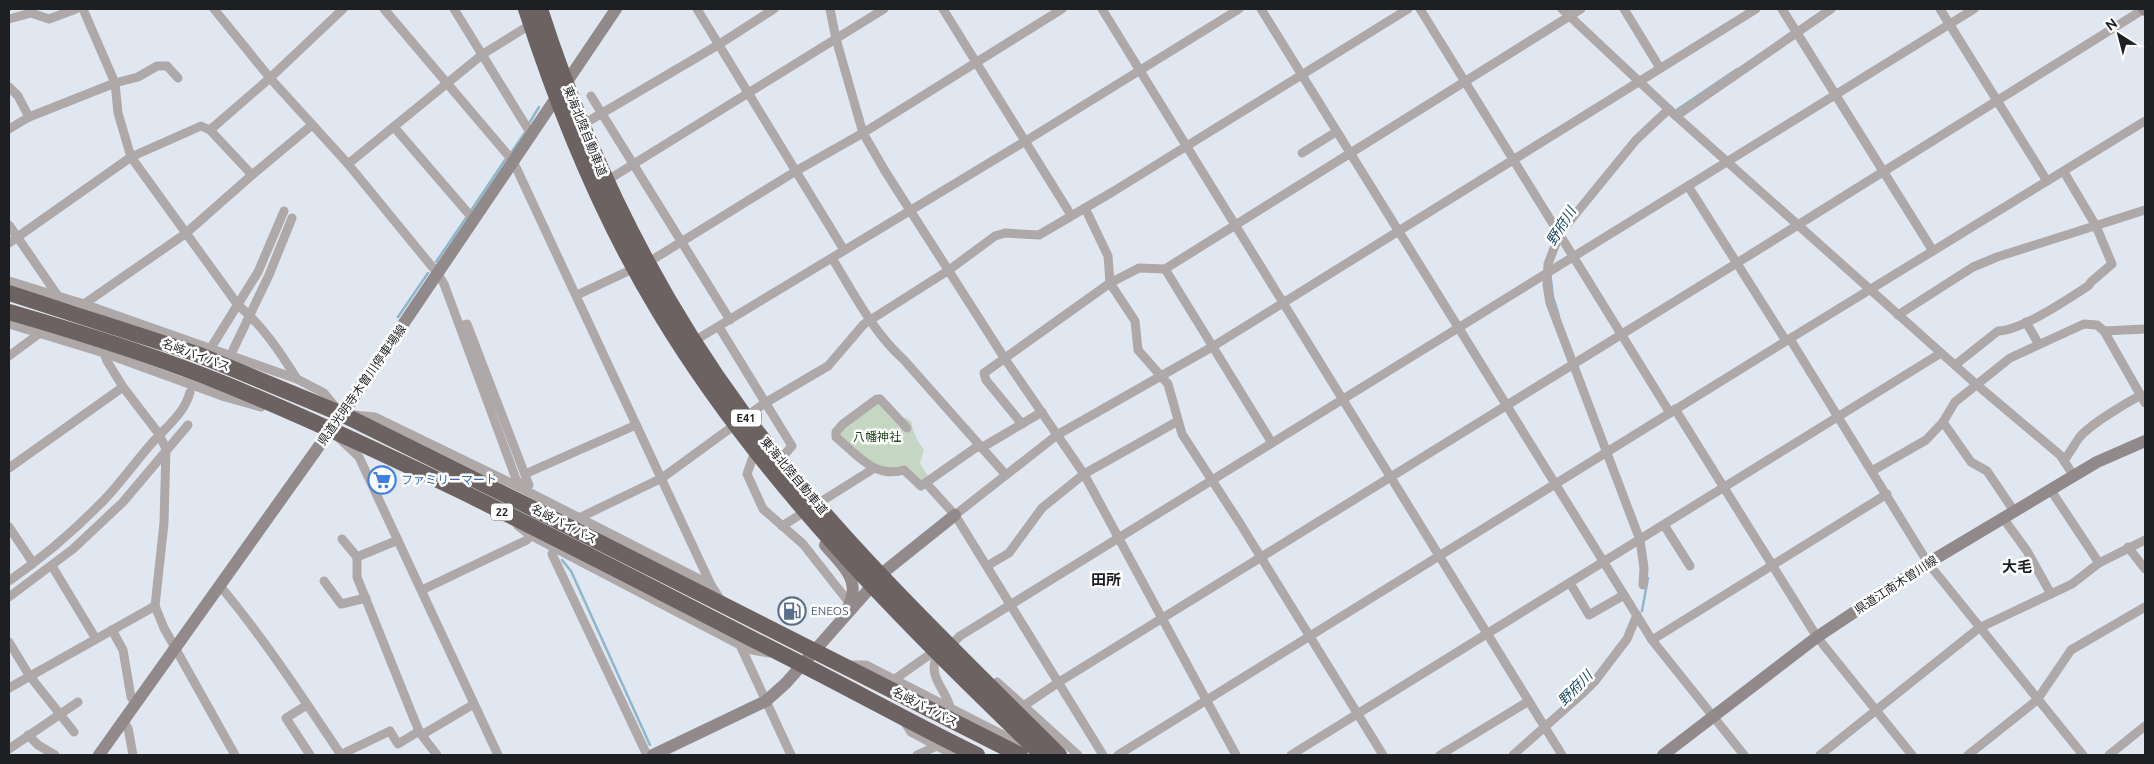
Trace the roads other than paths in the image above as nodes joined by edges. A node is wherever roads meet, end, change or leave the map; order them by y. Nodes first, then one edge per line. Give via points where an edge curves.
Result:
1 (76, 9) edge
2 (83, 9) edge
3 (214, 9) edge
4 (343, 9) edge
5 (384, 9) edge
6 (454, 9) edge
7 (520, 9) edge
8 (526, 9) edge
9 (540, 9) edge
10 (547, 9) edge
11 (616, 9) edge
12 (697, 9) edge
13 (774, 9) edge
14 (830, 9) edge
15 (884, 9) edge
16 (943, 9) edge
17 (1062, 9) edge
18 (1102, 9) edge
19 (1238, 9) edge
20 (1261, 9) edge
21 (1408, 9) edge
22 (1420, 9) edge
23 (1562, 9) edge
24 (1581, 9) edge
25 (1624, 9) edge
26 (1756, 9) edge
27 (1782, 9) edge
28 (1831, 9) edge
29 (1940, 9) edge
30 (1974, 9) edge
31 (2145, 10) edge
32 (1570, 16) junction
33 (9, 19) edge
34 (1950, 24) junction
35 (525, 28) junction
36 (1795, 30) junction
37 (836, 39) junction
38 (718, 45) junction
39 (483, 54) junction
40 (978, 63) junction
41 (1660, 68) junction
42 (1140, 70) junction
43 (1302, 76) junction
44 (569, 77) junction
45 (178, 78) dead end
46 (270, 78) junction
47 (1465, 80) junction
48 (1639, 80) junction
49 (115, 83) junction
50 (447, 83) junction
51 (9, 86) edge
52 (749, 94) junction
53 (1835, 95) junction
54 (591, 96) dead end
55 (1998, 101) junction
56 (551, 104) junction
57 (1673, 113) junction
58 (603, 114) junction
59 (29, 117) junction
60 (2145, 121) edge
61 (587, 122) junction
62 (312, 126) junction
63 (394, 127) junction
64 (9, 128) edge
65 (210, 130) junction
66 (1336, 132) junction
67 (864, 133) junction
68 (531, 134) junction
69 (1024, 142) junction
70 (1187, 146) junction
71 (1302, 153) dead end
72 (1349, 154) junction
73 (131, 157) junction
74 (1514, 159) junction
75 (513, 161) junction
76 (1727, 161) junction
77 (348, 164) junction
78 (634, 165) junction
79 (796, 171) junction
80 (1883, 172) junction
81 (2064, 172) junction
82 (252, 175) junction
83 (611, 178) junction
84 (2047, 181) junction
85 (1688, 186) junction
86 (1085, 208) junction
87 (2145, 210) edge
88 (284, 211) dead end
89 (910, 211) junction
90 (1071, 215) junction
91 (292, 218) dead end
92 (474, 220) junction
93 (9, 225) edge
94 (1235, 225) junction
95 (1799, 225) junction
96 (2096, 226) junction
97 (1399, 230) junction
98 (185, 234) junction
99 (1561, 236) junction
100 (18, 237) junction
101 (682, 242) junction
102 (9, 243) edge
103 (844, 250) junction
104 (1933, 251) junction
105 (1574, 257) junction
106 (832, 258) junction
107 (652, 260) junction
108 (1737, 264) junction
109 (1165, 269) junction
110 (949, 270) junction
111 (1550, 271) junction
112 (629, 272) junction
113 (438, 274) junction
114 (9, 281) edge
115 (1110, 283) junction
116 (1871, 289) junction
117 (9, 293) edge
118 (577, 295) junction
119 (58, 296) junction
120 (1283, 303) junction
121 (84, 304) junction
122 (238, 305) junction
123 (9, 312) edge
124 (1898, 315) junction
125 (251, 316) junction
126 (730, 320) junction
127 (871, 322) junction
128 (2026, 322) junction
129 (9, 324) edge
130 (460, 326) junction
131 (719, 327) junction
132 (1459, 328) junction
133 (2145, 329) edge
134 (2104, 331) junction
135 (40, 333) junction
136 (1622, 334) junction
137 (699, 338) junction
138 (1788, 340) junction
139 (2038, 344) junction
140 (212, 346) dead end
141 (1212, 347) junction
142 (233, 350) dead end
143 (104, 353) junction
144 (1941, 353) junction
145 (9, 356) edge
146 (1005, 358) junction
147 (1575, 363) junction
148 (1955, 365) junction
149 (1162, 377) junction
150 (297, 379) junction
151 (1978, 385) junction
152 (123, 387) junction
153 (190, 392) dead end
154 (1342, 399) junction
155 (2143, 399) edge
156 (765, 403) junction
157 (1506, 405) junction
158 (1673, 411) junction
159 (1042, 412) junction
160 (750, 413) junction
161 (342, 414) junction
162 (1838, 417) junction
163 (310, 421) junction
164 (1178, 422) junction
165 (1943, 422) junction
166 (1022, 424) junction
167 (188, 425) dead end
168 (636, 425) junction
169 (730, 428) junction
170 (907, 428) dead end
171 (330, 430) junction
172 (159, 434) junction
173 (1057, 435) junction
174 (2145, 441) edge
175 (1272, 443) junction
176 (979, 447) junction
177 (166, 448) junction
178 (1608, 451) junction
179 (784, 455) junction
180 (753, 458) junction
181 (2064, 460) junction
182 (9, 468) edge
183 (873, 469) junction
184 (1872, 471) junction
185 (525, 474) junction
186 (1084, 474) junction
187 (1006, 475) junction
188 (2074, 476) junction
189 (1390, 477) junction
190 (662, 478) junction
191 (1211, 480) junction
192 (926, 482) junction
193 (518, 484) junction
194 (1555, 484) junction
195 (1724, 488) junction
196 (2050, 490) junction
197 (1887, 494) junction
198 (823, 501) junction
199 (2008, 514) junction
200 (800, 515) junction
201 (955, 515) junction
202 (512, 517) junction
203 (578, 518) junction
204 (1664, 525) junction
205 (782, 526) junction
206 (9, 527) edge
207 (530, 535) junction
208 (1120, 538) junction
209 (1642, 538) junction
210 (342, 539) dead end
211 (398, 540) junction
212 (2145, 540) edge
213 (2128, 547) junction
214 (555, 548) junction
215 (1439, 556) junction
216 (357, 557) junction
217 (1260, 558) junction
218 (33, 562) junction
219 (1604, 562) junction
220 (1928, 563) junction
221 (2099, 563) junction
222 (1773, 565) junction
223 (52, 566) junction
224 (987, 566) junction
225 (1690, 566) dead end
226 (2145, 570) edge
227 (885, 571) junction
228 (9, 580) edge
229 (324, 581) dead end
230 (1570, 584) junction
231 (711, 585) junction
232 (1644, 585) dead end
233 (221, 587) junction
234 (870, 587) junction
235 (422, 590) junction
236 (2052, 594) junction
237 (1624, 595) junction
238 (9, 597) edge
239 (366, 598) junction
240 (723, 604) junction
241 (851, 605) junction
242 (1010, 605) junction
243 (156, 606) junction
244 (2145, 607) edge
245 (1637, 616) junction
246 (843, 618) junction
247 (1163, 618) junction
248 (1979, 628) junction
249 (112, 630) junction
250 (1488, 635) junction
251 (1309, 636) junction
252 (1817, 637) junction
253 (96, 639) junction
254 (1652, 640) junction
255 (9, 642) edge
256 (954, 642) junction
257 (740, 645) junction
258 (174, 648) junction
259 (814, 650) junction
260 (779, 653) junction
261 (932, 658) junction
262 (802, 664) junction
263 (845, 665) junction
264 (29, 675) junction
265 (895, 679) junction
266 (1059, 682) junction
267 (9, 688) edge
268 (1207, 699) junction
269 (2037, 700) junction
270 (766, 701) junction
271 (1529, 701) junction
272 (78, 702) dead end
273 (135, 703) junction
274 (474, 704) junction
275 (307, 705) junction
276 (1022, 706) junction
277 (950, 707) junction
278 (1877, 712) junction
279 (60, 715) junction
280 (1358, 715) junction
281 (902, 718) junction
282 (1713, 718) junction
283 (123, 721) junction
284 (2145, 726) edge
285 (998, 728) junction
286 (1547, 729) junction
287 (74, 732) dead end
288 (420, 733) junction
289 (28, 736) junction
290 (937, 746) junction
291 (9, 749) edge
292 (56, 755) edge
293 (100, 755) edge
294 (133, 755) edge
295 (235, 755) edge
296 (310, 755) edge
297 (341, 755) edge
298 (437, 755) edge
299 (498, 755) edge
300 (647, 755) edge
301 (653, 755) edge
302 (791, 755) edge
303 (917, 755) edge
304 (954, 755) edge
305 (977, 755) edge
306 (1020, 755) edge
307 (1043, 755) edge
308 (1059, 755) edge
309 (1078, 755) edge
310 (1103, 755) edge
311 (1118, 755) edge
312 (1236, 755) edge
313 (1291, 755) edge
314 (1383, 755) edge
315 (1440, 755) edge
316 (1513, 755) edge
317 (1562, 755) edge
318 (1663, 755) edge
319 (1744, 755) edge
320 (1820, 755) edge
321 (1912, 755) edge
322 (1968, 755) edge
323 (2083, 755) edge
324 (2109, 755) edge

1 - 33 street via 49,19 31,13
2 - 49 street
3 - 46 street
4 - 46 street
5 - 50 street
6 - 39 street
7 - 35 street
8 - 307 highway, 東海北陸自動車道 / E41, bridge via 547,72 595,191 650,296 694,367 766,465 842,555
9 - 308 highway, 東海北陸自動車道 / E41, bridge via 607,186 658,284 702,356 776,457 851,544
10 - 44 street
11 - 44 street, 県道光明寺木曽川停車場線
12 - 38 street
13 - 38 street
14 - 37 street
15 - 37 street
16 - 40 street
17 - 40 street
18 - 42 street
19 - 42 street
20 - 43 street
21 - 43 street
22 - 47 street
23 - 32 street
24 - 32 street
25 - 41 street
26 - 41 street
27 - 36 street
28 - 36 street
29 - 34 street
30 - 34 street
31 - 55 street
32 - 47 street
32 - 48 street
34 - 53 street
34 - 55 street
35 - 39 street
35 - 56 street
36 - 53 street
36 - 57 street
37 - 52 street
37 - 67 street
38 - 52 street
38 - 58 street
39 - 50 street
39 - 68 street
40 - 67 street
40 - 69 street
41 - 48 street
42 - 69 street
42 - 70 street
43 - 66 street
43 - 70 street
44 - 56 street, 県道光明寺木曽川停車場線
44 - 61 street
45 - 49 street via 163,65
46 - 62 street
46 - 65 street
47 - 72 street
47 - 74 street
48 - 57 street
48 - 74 street
49 - 59 street
49 - 73 street via 118,113
50 - 63 street
50 - 75 street
51 - 59 street
52 - 78 street
52 - 79 street
53 - 76 street
53 - 80 street
54 - 58 street
55 - 80 street
55 - 84 street
56 - 68 street, 県道光明寺木曽川停車場線
56 - 112 street via 588,190
57 - 76 street
57 - 99 street via 1630,146
58 - 61 street
58 - 78 street
59 - 64 street
60 - 81 street
61 - 83 street
62 - 77 street
62 - 82 street
63 - 77 street
63 - 92 street
65 - 73 street via 201,126
65 - 82 street
66 - 71 street
66 - 72 street
67 - 79 street
67 - 89 street
68 - 75 street, 県道光明寺木曽川停車場線
69 - 89 street
69 - 90 street
70 - 86 street
70 - 94 street
72 - 94 street
72 - 97 street
73 - 98 street
73 - 100 street
74 - 97 street
74 - 99 street
75 - 92 street, 県道光明寺木曽川停車場線
75 - 118 street
76 - 85 street
76 - 95 street
77 - 113 street
78 - 83 street
78 - 101 street
79 - 101 street
79 - 103 street
80 - 95 street
80 - 104 street
81 - 84 street
81 - 96 street
82 - 98 street
83 - 107 street
84 - 104 street
85 - 105 street
85 - 108 street
86 - 90 street
86 - 115 street via 1108,256
87 - 96 street
88 - 122 street via 258,272
89 - 103 street
89 - 110 street
90 - 110 street via 1039,235 995,236
91 - 125 street
92 - 113 street, 県道光明寺木曽川停車場線
93 - 100 street
94 - 109 street
94 - 120 street
95 - 108 street
95 - 116 street
96 - 124 street via 1973,267
96 - 128 street via 2112,264 2088,286
97 - 120 street
97 - 132 street
98 - 121 street
98 - 122 street
99 - 105 street
99 - 111 street via 1550,255
100 - 102 street
100 - 119 street
101 - 107 street
101 - 126 street
103 - 106 street
104 - 116 street
105 - 111 street
105 - 136 street
106 - 126 street
106 - 127 street
107 - 112 street
107 - 137 street
108 - 136 street
108 - 138 street
109 - 115 street via 1139,268
109 - 141 street
110 - 127 street
110 - 146 street
111 - 132 street
111 - 147 street via 1550,303
112 - 118 street
112 - 169 street via 676,352
113 - 130 street
113 - 161 street, 県道光明寺木曽川停車場線
114 - 119 street
115 - 146 street
115 - 149 street via 1135,321 1138,350
116 - 124 street
116 - 138 street
117 - 161 highway, 名岐バイパス / 22 via 198,354
118 - 168 street
119 - 121 street
120 - 141 street
120 - 154 street
121 - 150 street
122 - 125 street
122 - 140 street
123 - 163 highway, 名岐バイパス / 22 via 79,332 226,384
124 - 144 street
125 - 142 street
125 - 150 street
126 - 131 street
127 - 156 street via 864,324 828,366
127 - 176 street via 888,346 904,360
128 - 139 street
128 - 148 street via 1998,331
129 - 135 street
130 - 185 street via 467,324
130 - 193 street
131 - 137 street
131 - 156 street
132 - 154 street
132 - 157 street
133 - 134 street
134 - 139 street via 2097,325 2084,324
134 - 155 street
135 - 143 street
135 - 145 street
136 - 147 street
136 - 158 street
137 - 160 street
138 - 158 street
138 - 162 street
139 - 151 street via 2010,358
141 - 149 street
141 - 175 street
143 - 152 street
143 - 163 street via 225,396
144 - 148 street
144 - 162 street
146 - 159 street
146 - 166 street via 984,373 986,380
147 - 157 street
147 - 178 street
148 - 151 street
149 - 164 street via 1168,384
149 - 173 street
150 - 161 street via 324,392
151 - 165 street via 1955,402
151 - 181 street
152 - 172 street
152 - 182 street
153 - 172 street via 188,402
154 - 175 street
154 - 189 street
155 - 181 street via 2120,407 2080,437
156 - 160 street
156 - 179 street via 792,446
157 - 189 street
157 - 194 street
158 - 178 street
158 - 195 street
159 - 166 street
159 - 173 street
160 - 169 street
160 - 179 street
161 - 171 street, 県道光明寺木曽川停車場線
161 - 193 street via 375,417
161 - 240 highway, 名岐バイパス / 22
162 - 184 street
162 - 195 street
163 - 171 highway, 名岐バイパス / 22
164 - 186 street
164 - 191 street
165 - 184 street via 1926,440
165 - 199 street via 1971,462 1988,471
166 - 176 street
167 - 177 street
168 - 185 street
168 - 190 street
169 - 180 street
169 - 190 street
170 - 183 street via 877,398 836,432 836,437
171 - 202 highway, 名岐バイパス / 22
171 - 211 street via 359,457
171 - 233 street, 県道光明寺木曽川停車場線
172 - 177 street
172 - 218 street via 106,498
173 - 186 street
173 - 187 street
174 - 188 street, 県道江南木曽川線
175 - 191 street
176 - 187 street
176 - 192 street
177 - 223 street via 123,502
177 - 243 street via 164,523
178 - 194 street
178 - 209 street
179 - 198 street
180 - 200 street
180 - 205 street via 746,474 763,509
181 - 188 street
183 - 192 street via 895,473 904,470 921,486
183 - 198 street
184 - 197 street
185 - 193 street via 529,485
186 - 208 street
186 - 224 street via 1042,508 1009,553
187 - 201 street
188 - 196 street, 県道江南木曽川線
189 - 215 street
189 - 217 street
190 - 203 street
190 - 231 street
191 - 208 street
191 - 217 street
192 - 201 street
193 - 203 street
194 - 215 street
194 - 219 street
195 - 204 street
195 - 222 street
196 - 199 street, 県道江南木曽川線
196 - 221 street
197 - 220 street
197 - 222 street
198 - 200 street
198 - 227 street
199 - 220 street, 県道江南木曽川線
199 - 236 street
200 - 205 street
200 - 241 street via 847,572 854,590
201 - 224 street
201 - 227 street
202 - 207 street via 520,529
202 - 260 highway, 名岐バイパス / 22
203 - 231 street
204 - 209 street
204 - 225 street
205 - 241 street via 803,544
206 - 218 street
207 - 214 street
207 - 235 street via 527,540
208 - 242 street
208 - 247 street
209 - 219 street
209 - 232 street
210 - 216 street
211 - 216 street
211 - 235 street
212 - 213 street
213 - 221 street
213 - 226 street
214 - 257 street
214 - 300 street via 552,554
215 - 250 street
215 - 251 street
216 - 239 street via 357,577
217 - 247 street
217 - 251 street
218 - 228 street
219 - 230 street
219 - 237 street
220 - 248 street
220 - 252 street, 県道江南木曽川線
221 - 236 street via 2072,584
222 - 252 street
222 - 254 street
223 - 238 street
223 - 253 street
224 - 242 street
227 - 234 street
227 - 256 street
229 - 239 street via 342,604
230 - 237 street via 1589,615
230 - 250 street
231 - 240 street
233 - 258 street, 県道光明寺木曽川停車場線
233 - 275 street
234 - 246 street
234 - 261 street
235 - 274 street
236 - 248 street
237 - 245 street
239 - 288 street
240 - 259 highway, 名岐バイパス / 22
241 - 246 street
242 - 256 street
242 - 266 street
243 - 249 street
243 - 258 street
244 - 269 street via 2071,650
245 - 254 street
245 - 286 street via 1627,639 1595,681
246 - 259 street
247 - 266 street
247 - 268 street
248 - 269 street
248 - 278 street
249 - 253 street
249 - 273 street via 123,650 131,697
250 - 271 street
250 - 280 street
251 - 268 street
251 - 280 street
252 - 278 street
252 - 282 street, 県道江南木曽川線
253 - 264 street
254 - 282 street
255 - 264 street
256 - 261 street
256 - 276 street
257 - 260 street via 765,653
257 - 270 street
258 - 273 street, 県道光明寺木曽川停車場線
258 - 295 street
259 - 262 street
259 - 263 highway, 名岐バイパス / 22
260 - 262 highway, 名岐バイパス / 22
261 - 265 street
261 - 277 street via 934,673
261 - 285 street
262 - 270 street
262 - 281 highway, 名岐バイパス / 22
263 - 265 street via 866,665
263 - 306 highway, 名岐バイパス / 22
264 - 267 street
264 - 279 street
265 - 277 street
266 - 276 street
266 - 310 street
268 - 311 street
268 - 312 street
269 - 322 street
269 - 323 street
270 - 301 street
270 - 302 street
271 - 286 street
271 - 315 street
272 - 279 street
273 - 283 street, 県道光明寺木曽川停車場線
274 - 288 street
274 - 299 street
275 - 296 street via 286,718
275 - 297 street
276 - 285 street
276 - 309 street
277 - 285 street
278 - 320 street
278 - 321 street
279 - 287 street
279 - 289 street
280 - 313 street
280 - 314 street
281 - 290 street via 911,732
281 - 305 highway, 名岐バイパス / 22
282 - 318 street, 県道江南木曽川線
282 - 319 street
283 - 293 street, 県道光明寺木曽川停車場線
283 - 294 street via 128,728
284 - 324 street
285 - 307 street
286 - 316 street
286 - 317 street
288 - 297 street via 398,744 390,731
288 - 298 street
289 - 291 street
289 - 292 street
290 - 303 street
290 - 304 street

